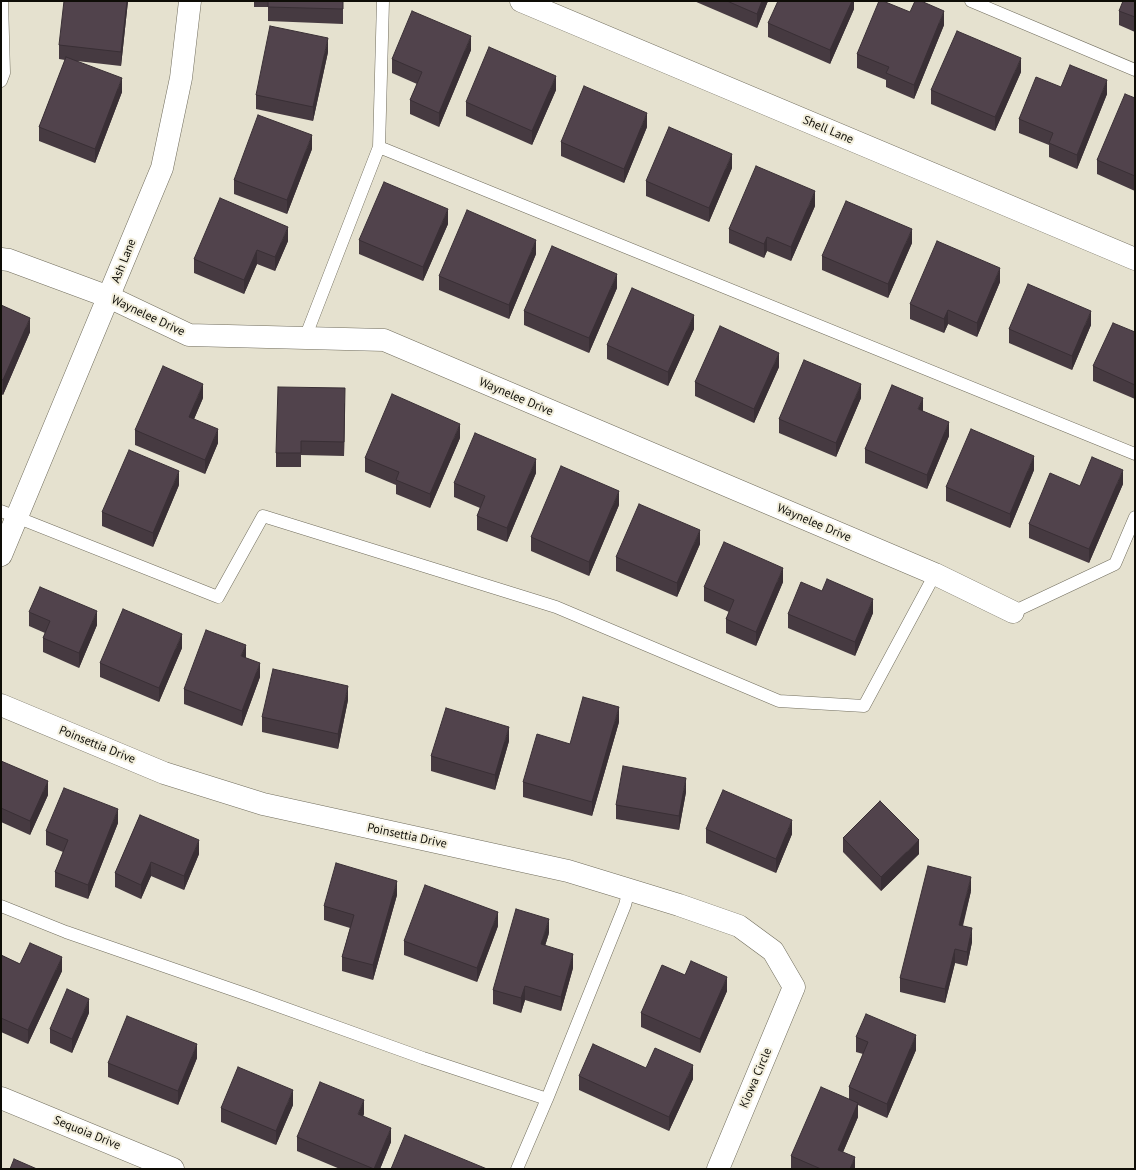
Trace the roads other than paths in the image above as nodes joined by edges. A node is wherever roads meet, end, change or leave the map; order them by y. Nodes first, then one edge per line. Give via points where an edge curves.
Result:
1 (2, 1) edge
2 (190, 1) edge
3 (383, 1) edge
4 (521, 1) edge
5 (971, 1) edge
6 (1135, 70) edge
7 (1, 81) edge
8 (379, 147) junction
9 (1, 259) edge
10 (1135, 259) edge
11 (109, 297) junction
12 (305, 338) junction
13 (1135, 454) edge
14 (9, 515) edge
15 (1135, 518) edge
16 (1, 555) edge
17 (935, 574) junction
18 (1013, 612) joint
19 (1, 705) edge
20 (629, 890) junction
21 (1, 906) edge
22 (794, 987) joint
23 (1, 1098) edge
24 (547, 1099) junction
25 (173, 1169) edge
26 (517, 1169) edge
27 (718, 1169) edge

1 - 7 lane via 4,73
2 - 11 street, Ash Lane via 181,78 162,168
3 - 8 lane
4 - 10 street, Shell Lane
5 - 6 lane
8 - 12 lane
8 - 13 lane
9 - 11 street, Waynelee Drive
11 - 12 street, Waynelee Drive via 189,335
11 - 14 street, Ash Lane
12 - 17 street, Waynelee Drive via 384,340
14 - 16 street, Ash Lane
14 - 17 lane via 218,597 264,516 556,607 780,701 864,706
15 - 18 lane via 1115,564
17 - 18 street, Waynelee Drive
19 - 20 street, Poinsettia Drive via 164,773 263,804 568,871
20 - 22 street, Poinsettia Drive via 739,926 773,950
20 - 24 lane
21 - 24 lane via 66,932
22 - 27 street, Kiowa Circle
23 - 25 street, Sequoia Drive
24 - 26 lane

